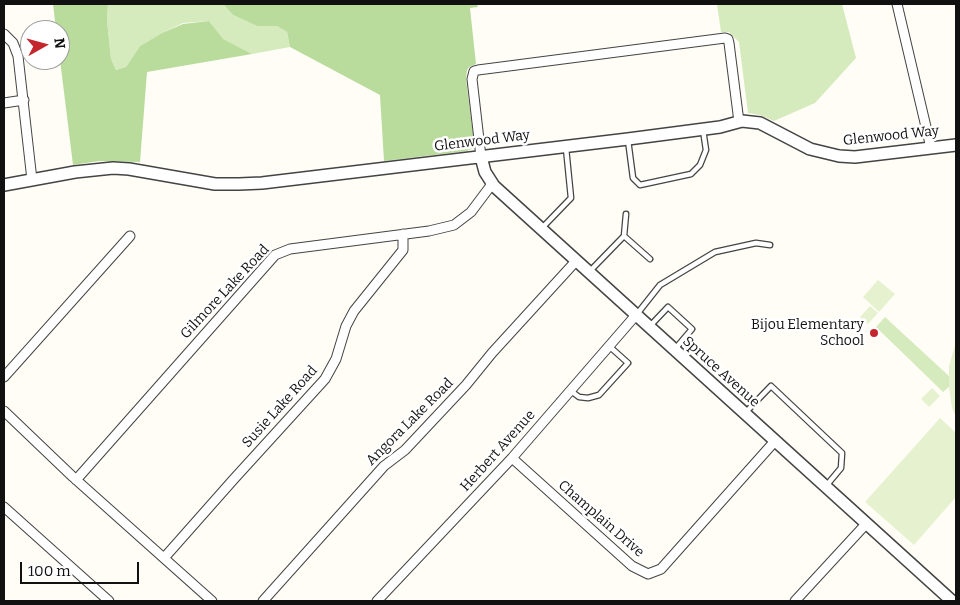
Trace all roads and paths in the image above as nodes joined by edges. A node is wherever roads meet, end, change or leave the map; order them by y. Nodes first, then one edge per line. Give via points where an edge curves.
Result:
1 (897, 4) edge
2 (4, 34) edge
3 (24, 100) junction
4 (4, 103) edge
5 (739, 122) junction
6 (703, 129) junction
7 (628, 139) junction
8 (956, 144) edge
9 (566, 146) junction
10 (931, 148) junction
11 (481, 156) junction
12 (32, 180) junction
13 (492, 184) junction
14 (4, 185) edge
15 (626, 214) dead end
16 (541, 229) junction
17 (403, 234) junction
18 (130, 236) dead end
19 (624, 236) junction
20 (770, 245) dead end
21 (650, 259) dead end
22 (576, 261) junction
23 (589, 272) junction
24 (636, 315) junction
25 (649, 327) junction
26 (609, 346) junction
27 (674, 350) junction
28 (4, 377) edge
29 (571, 391) junction
30 (4, 412) edge
31 (744, 413) junction
32 (775, 442) junction
33 (512, 458) junction
34 (76, 480) junction
35 (825, 487) junction
36 (4, 507) edge
37 (866, 524) junction
38 (164, 558) junction
39 (108, 601) edge
40 (212, 601) edge
41 (263, 601) edge
42 (377, 601) edge
43 (795, 601) edge
44 (954, 601) edge

1 - 10 street
2 - 3 street via 16,49
3 - 4 street
3 - 12 street
5 - 6 street, Glenwood Way
5 - 10 street, Glenwood Way via 760,123 810,150 839,156
5 - 11 street via 728,39 720,38 478,70 473,74 472,85
6 - 7 street, Glenwood Way
6 - 7 lane via 706,150 700,165 691,174 640,185 633,178
7 - 9 street, Glenwood Way
8 - 10 street, Glenwood Way
9 - 11 street, Glenwood Way
9 - 16 lane via 571,198
11 - 12 street, Glenwood Way via 239,184 200,182 113,168
11 - 13 street, Spruce Avenue
12 - 14 street, Glenwood Way
13 - 16 street, Spruce Avenue
13 - 17 street, Gilmore Lake Road via 462,220 442,228
15 - 19 lane
16 - 22 street, Spruce Avenue
17 - 34 street, Gilmore Lake Road via 290,249 275,255
17 - 38 street, Susie Lake Road via 404,250 354,311 325,379
18 - 28 street
19 - 21 lane
19 - 23 lane
20 - 24 lane via 756,244 715,252 660,285
22 - 23 street, Spruce Avenue
22 - 41 street, Angora Lake Road via 466,385 405,450 384,466
23 - 24 street, Spruce Avenue
24 - 25 street, Spruce Avenue
24 - 26 street, Herbert Avenue
25 - 27 street, Spruce Avenue
25 - 27 lane via 668,307 692,329
26 - 29 street, Herbert Avenue
26 - 29 lane via 628,363 599,395 579,397
27 - 31 street, Spruce Avenue
29 - 33 street, Herbert Avenue
30 - 34 street
31 - 32 street, Spruce Avenue
31 - 35 lane via 771,386 842,453 841,468
32 - 33 street, Champlain Drive via 662,568 648,574 632,566
32 - 35 street, Spruce Avenue
33 - 42 street, Herbert Avenue
34 - 38 street
35 - 37 street, Spruce Avenue
36 - 39 street
37 - 43 street
37 - 44 street, Spruce Avenue
38 - 40 street

